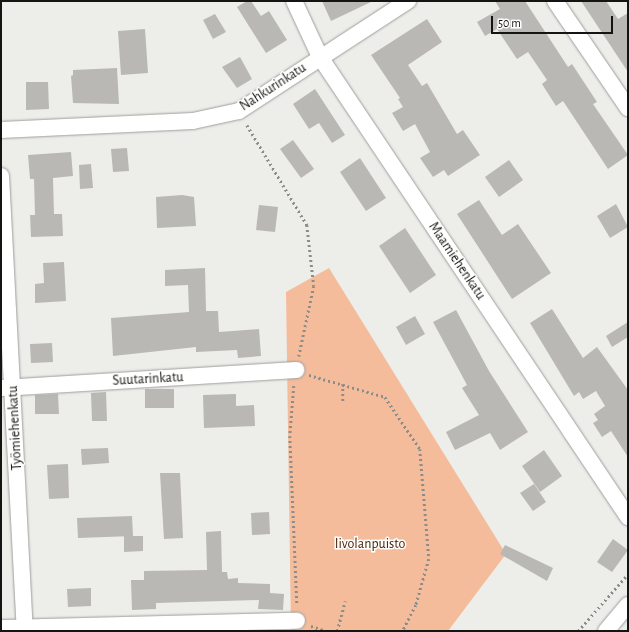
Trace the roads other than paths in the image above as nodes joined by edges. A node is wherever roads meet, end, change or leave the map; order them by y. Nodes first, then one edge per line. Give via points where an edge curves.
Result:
1 (294, 1) edge
2 (408, 1) edge
3 (555, 1) edge
4 (320, 57) junction
5 (628, 108) edge
6 (1, 130) edge
7 (1, 176) edge
8 (296, 370) road end
9 (7, 388) edge
10 (628, 517) edge
11 (628, 605) edge
12 (297, 621) road end
13 (1, 628) edge
14 (25, 629) edge
15 (606, 631) edge

1 - 4 street, Maamiehenkatu
2 - 4 street, Nahkurinkatu
3 - 5 street
4 - 6 street, Nahkurinkatu via 239,111 194,121
4 - 10 street, Maamiehenkatu
7 - 9 street, Työmiehenkatu
8 - 9 street, Suutarinkatu
9 - 14 street, Työmiehenkatu
11 - 15 street
12 - 14 street
13 - 14 street

